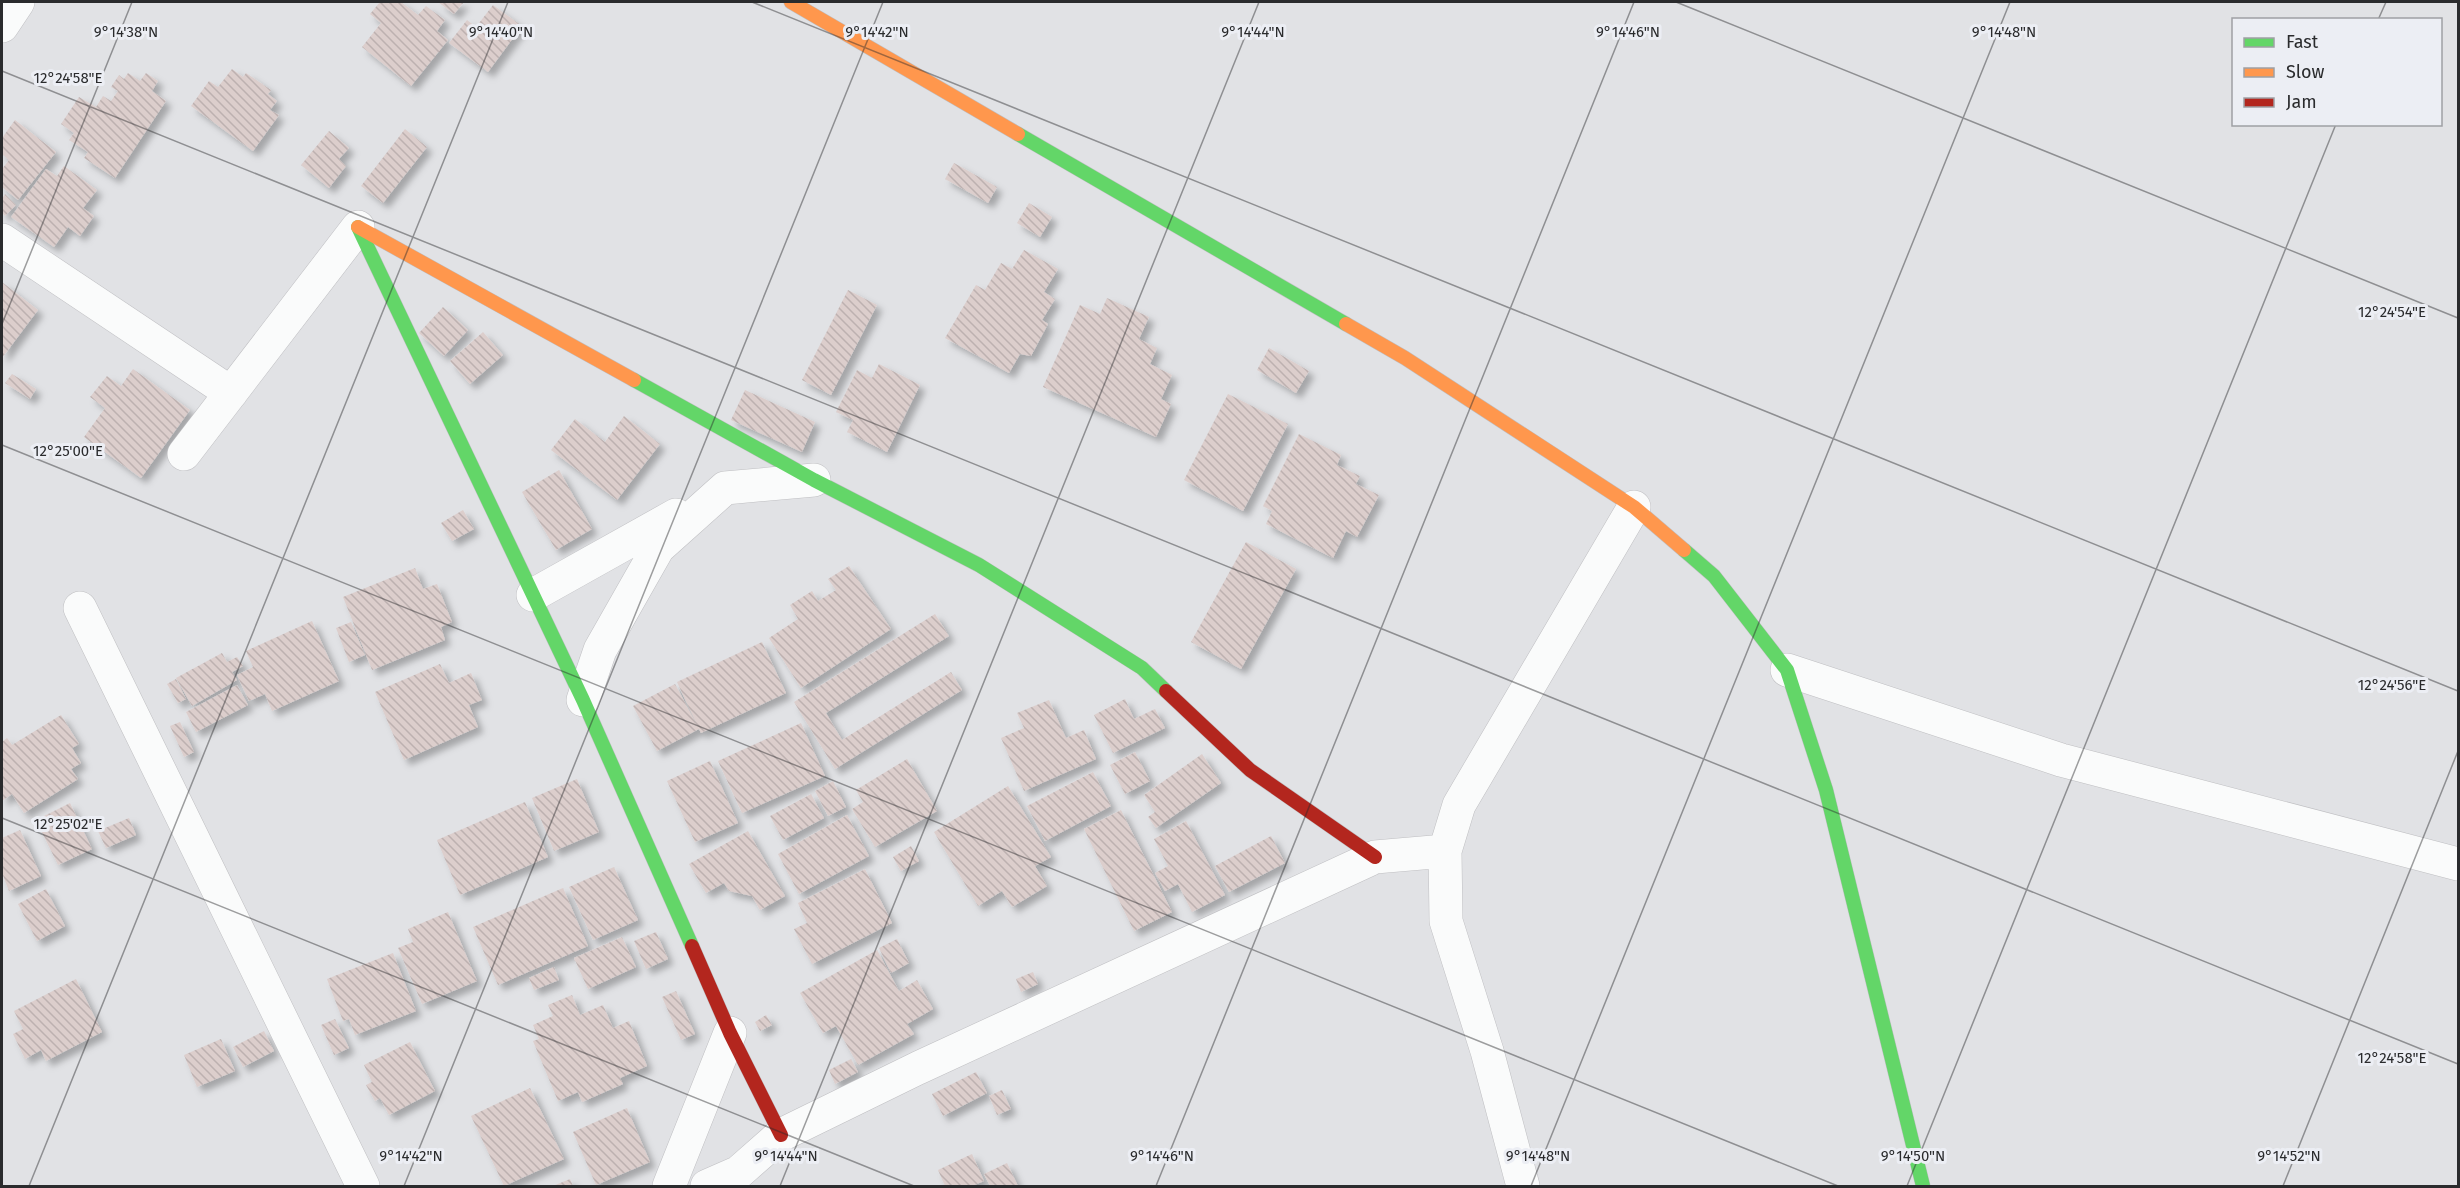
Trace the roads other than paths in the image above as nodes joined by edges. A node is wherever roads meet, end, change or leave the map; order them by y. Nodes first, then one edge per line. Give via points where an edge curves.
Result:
1 (18, 2) edge
2 (791, 2) edge
3 (2, 26) edge
4 (358, 227) junction
5 (2, 240) edge
6 (231, 393) junction
7 (184, 454) dead end
8 (814, 480) junction
9 (725, 488) junction
10 (1634, 507) junction
11 (533, 595) junction
12 (80, 608) dead end
13 (1787, 670) junction
14 (583, 700) junction
15 (1445, 851) junction
16 (1375, 857) junction
17 (2458, 864) edge
18 (730, 1033) junction
19 (781, 1135) junction
20 (363, 1186) edge
21 (669, 1186) edge
22 (706, 1186) edge
23 (1523, 1186) edge
24 (1923, 1186) edge

1 - 3 street
2 - 10 street via 1405,358
4 - 6 street
4 - 8 street
4 - 11 street
5 - 6 street
6 - 7 street
8 - 9 street
8 - 16 street via 978,565 1142,668 1250,770
9 - 11 street
9 - 14 street via 658,548 600,650
10 - 13 street via 1714,576
10 - 15 street via 1459,805
11 - 14 street
12 - 20 street
13 - 17 street via 2061,760
13 - 24 street via 1826,790
14 - 18 street
15 - 16 street
15 - 23 street via 1446,921
16 - 19 street
18 - 19 street
18 - 21 street
19 - 22 street via 739,1172

